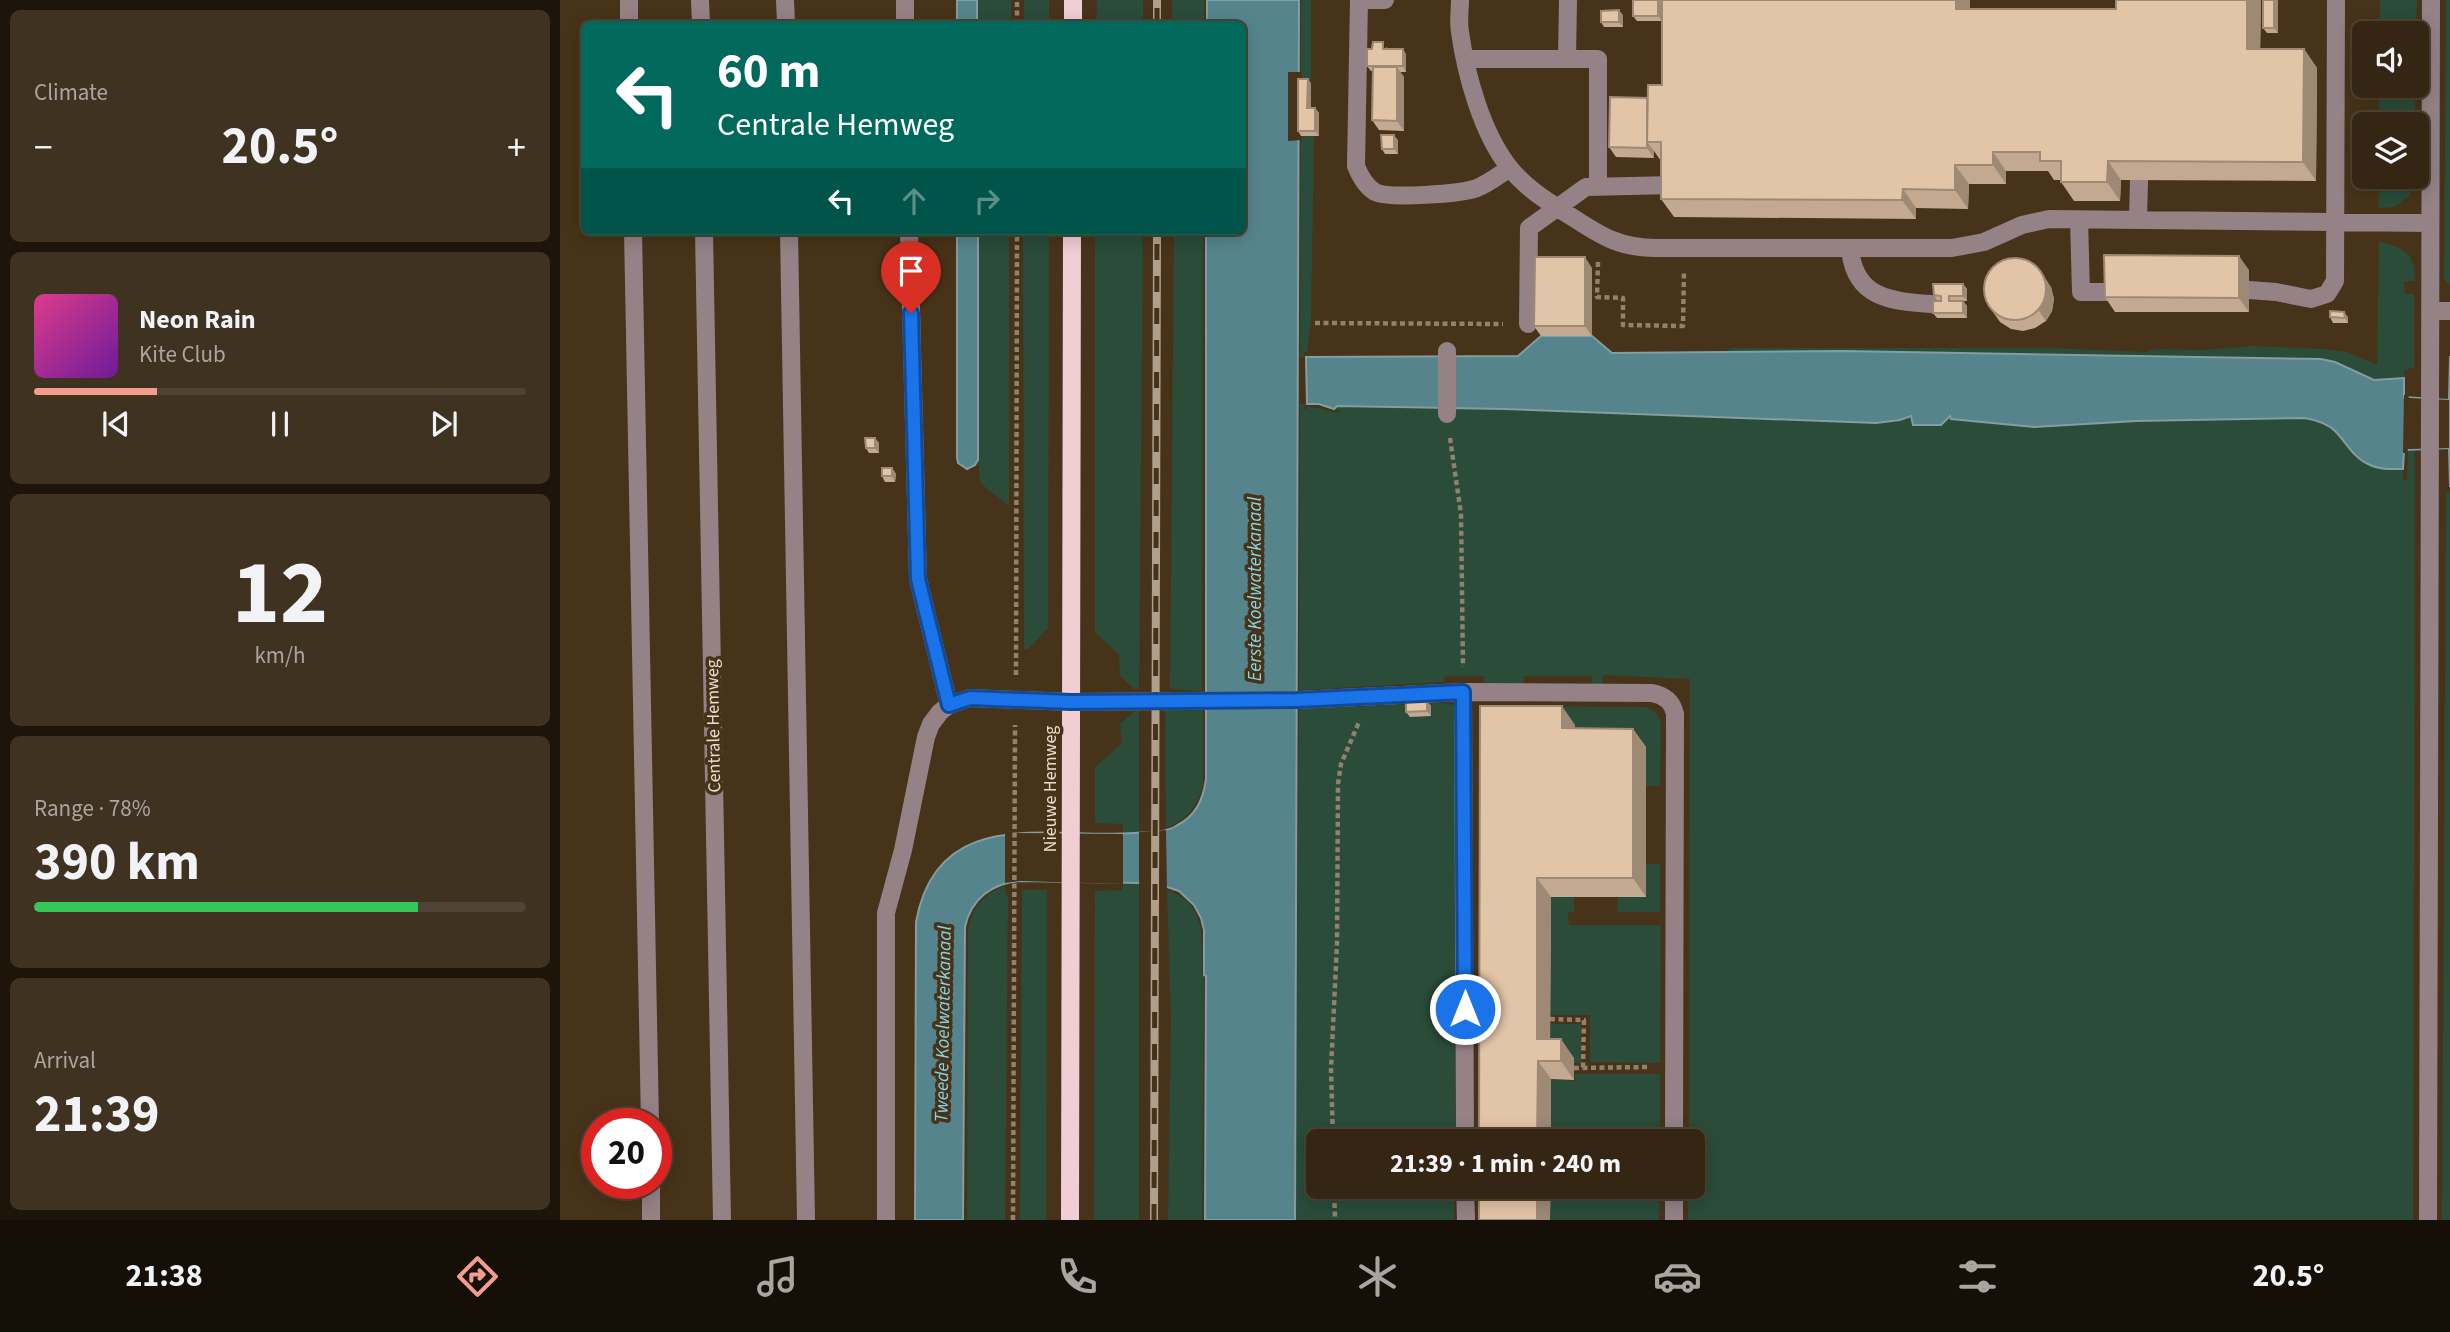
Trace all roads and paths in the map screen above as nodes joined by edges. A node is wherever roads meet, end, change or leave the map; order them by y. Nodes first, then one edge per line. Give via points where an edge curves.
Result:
1 (629, 0) edge
2 (700, 0) edge
3 (785, 0) edge
4 (905, 0) edge
5 (1017, 0) edge
6 (1073, 0) edge
7 (1385, 0) edge
8 (1460, 0) edge
9 (1568, 0) edge
10 (2336, 0) edge
11 (2431, 0) edge
12 (629, 21) edge
13 (701, 21) edge
14 (786, 21) edge
15 (905, 21) edge
16 (1017, 21) edge
17 (1073, 21) edge
18 (1466, 59) junction
19 (1567, 59) junction
20 (1510, 168) junction
21 (2138, 180) edge
22 (1674, 185) edge
23 (1598, 187) junction
24 (1557, 208) junction
25 (2079, 220) junction
26 (2138, 220) junction
27 (2334, 222) junction
28 (2430, 223) junction
29 (633, 235) edge
30 (704, 235) edge
31 (789, 235) edge
32 (909, 235) edge
33 (1017, 235) edge
34 (1072, 235) edge
35 (1604, 238) junction
36 (1684, 248) junction
37 (1850, 248) junction
38 (2249, 290) dead end
39 (2115, 292) edge
40 (1931, 304) edge
41 (2430, 311) junction
42 (2450, 311) edge
43 (1315, 323) dead end
44 (1528, 324) joint
45 (1447, 351) dead end
46 (1447, 414) joint
47 (1463, 692) junction
48 (1384, 696) junction
49 (1016, 701) junction
50 (1071, 702) junction
51 (949, 705) junction
52 (1550, 1019) dead end
53 (1674, 1067) junction
54 (1574, 1068) dead end
55 (1583, 1068) junction
56 (650, 1108) edge
57 (1333, 1129) edge
58 (1465, 1129) edge
59 (1674, 1129) edge
60 (651, 1199) edge
61 (1334, 1199) edge
62 (1465, 1199) edge
63 (1674, 1199) edge
64 (651, 1220) edge
65 (722, 1220) edge
66 (806, 1220) edge
67 (886, 1220) edge
68 (1013, 1220) edge
69 (1070, 1220) edge
70 (1335, 1220) edge
71 (1465, 1220) edge
72 (1674, 1220) edge
73 (2428, 1220) edge

1 - 12 lane
2 - 13 lane
3 - 14 lane
4 - 15 lane
5 - 16 path
6 - 17 main road
7 - 20 lane via 1359,0 1356,166 1366,185 1387,196 1450,194 1476,188
8 - 18 lane via 1459,31
9 - 19 lane
10 - 27 lane
11 - 28 lane
18 - 19 lane
18 - 20 lane via 1487,132
19 - 23 lane via 1598,59
20 - 24 lane
21 - 26 lane
22 - 23 lane
23 - 24 lane via 1586,187
24 - 35 lane
24 - 44 lane via 1528,228
25 - 26 lane
25 - 37 lane via 2033,222 1968,246
25 - 39 lane via 2081,292
26 - 27 lane
27 - 28 lane
27 - 38 lane via 2334,281 2327,294 2311,299
28 - 41 lane
29 - 56 lane
30 - 65 lane, Centrale Hemweg
31 - 66 lane
32 - 51 lane via 918,579
33 - 49 path
34 - 50 main road, Nieuwe Hemweg
35 - 36 lane via 1643,248
35 - 36 path via 1598,251 1597,297 1623,298 1623,325 1683,326
36 - 37 lane
37 - 40 lane via 1861,280 1880,296
41 - 42 lane
41 - 73 lane
43 - 44 path
45 - 46 lane
46 - 47 path via 1461,514
47 - 48 lane
47 - 53 lane via 1652,693 1673,707
47 - 58 lane
48 - 50 lane
48 - 57 path via 1355,729 1338,784
49 - 50 lane
49 - 51 lane via 970,698
49 - 68 path
50 - 69 main road, Nieuwe Hemweg
51 - 67 lane via 931,724 926,737 886,913
52 - 55 path via 1584,1020
53 - 55 path
53 - 59 lane
54 - 55 path
60 - 64 lane
61 - 70 path
62 - 71 lane
63 - 72 lane

